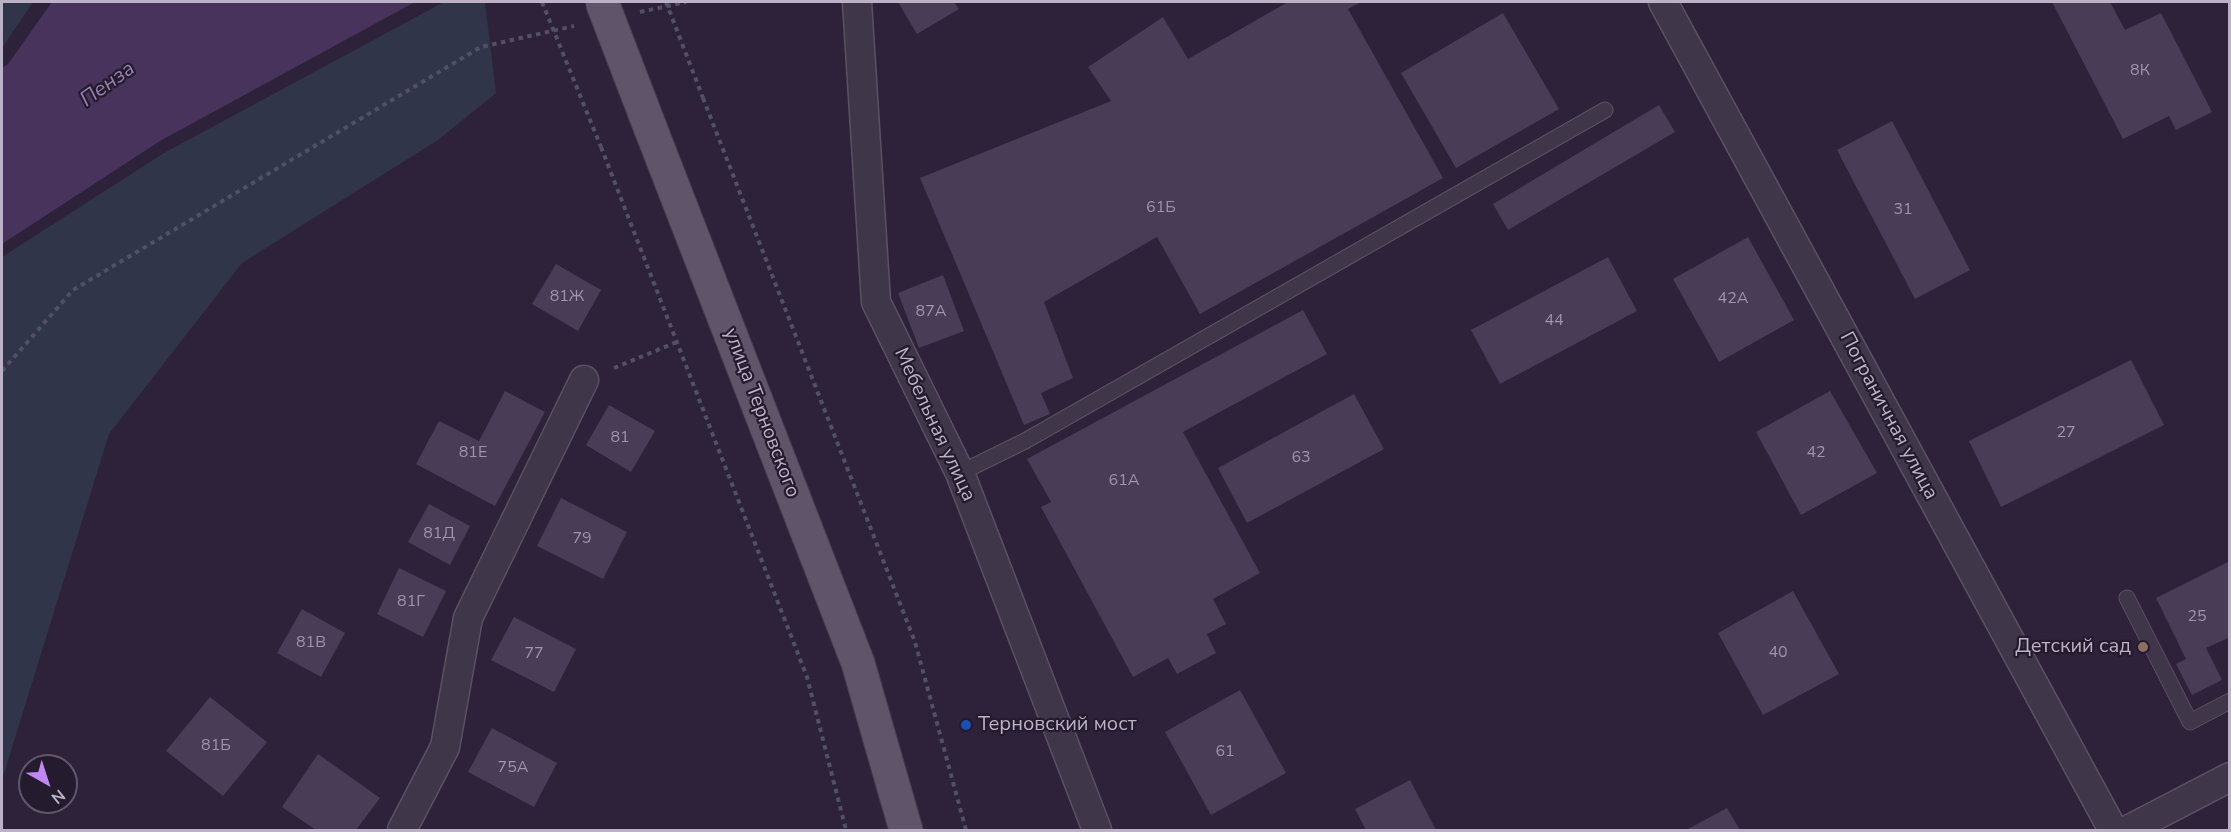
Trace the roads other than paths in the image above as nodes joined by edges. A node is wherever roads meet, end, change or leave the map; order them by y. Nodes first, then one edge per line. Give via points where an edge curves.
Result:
1 (857, 2) edge
2 (1663, 2) edge
3 (605, 13) edge
4 (1605, 110) dead end
5 (584, 380) road end
6 (960, 472) junction
7 (2127, 598) dead end
8 (2229, 701) edge
9 (2229, 777) edge
10 (402, 831) edge
11 (906, 831) edge
12 (1097, 831) edge
13 (2113, 831) edge
14 (2128, 831) edge

1 - 6 street, Мебельная улица via 876,302
2 - 13 street, Пограничная улица
3 - 11 main road, улица Терновского, bridge via 858,663
4 - 6 lane via 1025,441
5 - 10 street via 468,618 445,747
6 - 12 street, Мебельная улица
7 - 8 lane via 2190,722
9 - 14 street

